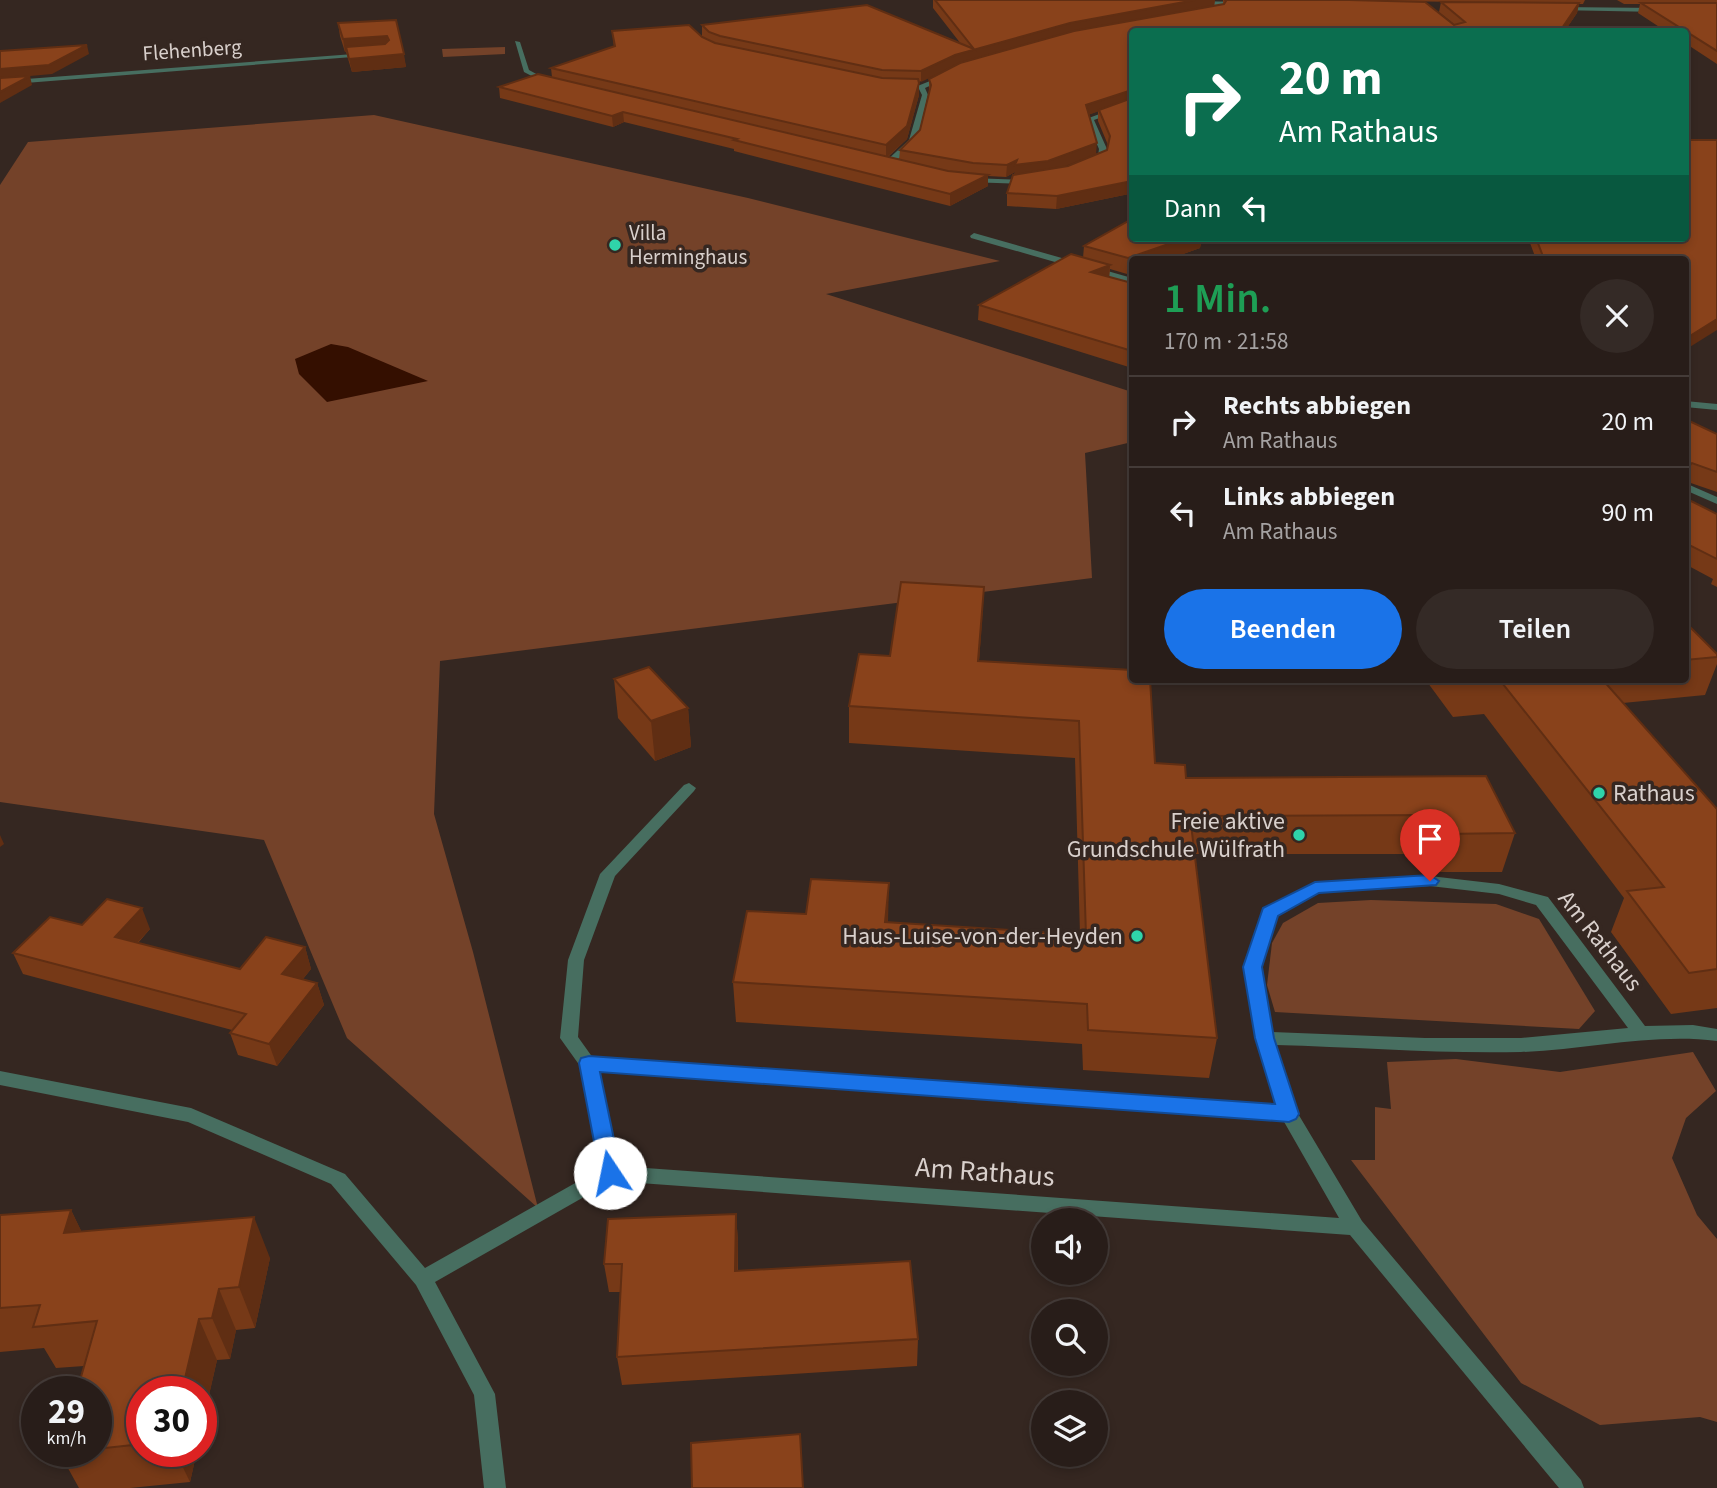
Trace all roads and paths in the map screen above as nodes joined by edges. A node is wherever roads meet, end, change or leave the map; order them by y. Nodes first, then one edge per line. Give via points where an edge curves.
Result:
1 (1186, 3) edge
2 (1228, 4) junction
3 (1250, 5) edge
4 (1547, 9) edge
5 (1662, 10) edge
6 (1209, 12) edge
7 (517, 42) dead end
8 (374, 53) edge
9 (950, 74) edge
10 (0, 83) edge
11 (559, 85) edge
12 (893, 87) edge
13 (920, 87) junction
14 (1129, 105) edge
15 (874, 160) edge
16 (888, 164) junction
17 (900, 166) edge
18 (1083, 169) edge
19 (961, 179) edge
20 (1044, 180) edge
21 (974, 236) dead end
22 (1129, 280) edge
23 (1689, 404) edge
24 (1717, 407) edge
25 (1689, 488) edge
26 (1717, 501) edge
27 (689, 788) dead end
28 (1641, 1033) junction
29 (1717, 1035) edge
30 (1265, 1038) junction
31 (589, 1063) junction
32 (0, 1078) edge
33 (1289, 1114) junction
34 (610, 1173) junction
35 (1355, 1227) junction
36 (424, 1279) junction
37 (495, 1488) edge
38 (1573, 1488) edge

1 - 2 street
2 - 3 street
2 - 6 street
4 - 5 street
7 - 11 street via 526,71
8 - 10 street, Flehenberg
9 - 13 street
12 - 13 street
13 - 16 street via 925,95 914,141
14 - 18 street via 1090,119 1103,149 1102,158
15 - 16 street
16 - 17 street
19 - 20 street
21 - 22 street
23 - 24 street
25 - 26 street
27 - 31 street via 608,874 576,960 569,1038
28 - 29 street
28 - 30 street via 1522,1045
28 - 30 street, Am Rathaus via 1542,901 1499,889 1430,881 1315,888 1270,913 1252,967
30 - 33 street, Am Rathaus
31 - 33 street
31 - 34 street
32 - 36 street via 191,1115 338,1179
33 - 35 street, Am Rathaus
34 - 35 street, Am Rathaus
34 - 36 street
35 - 38 street, Am Rathaus
36 - 37 street via 484,1394

